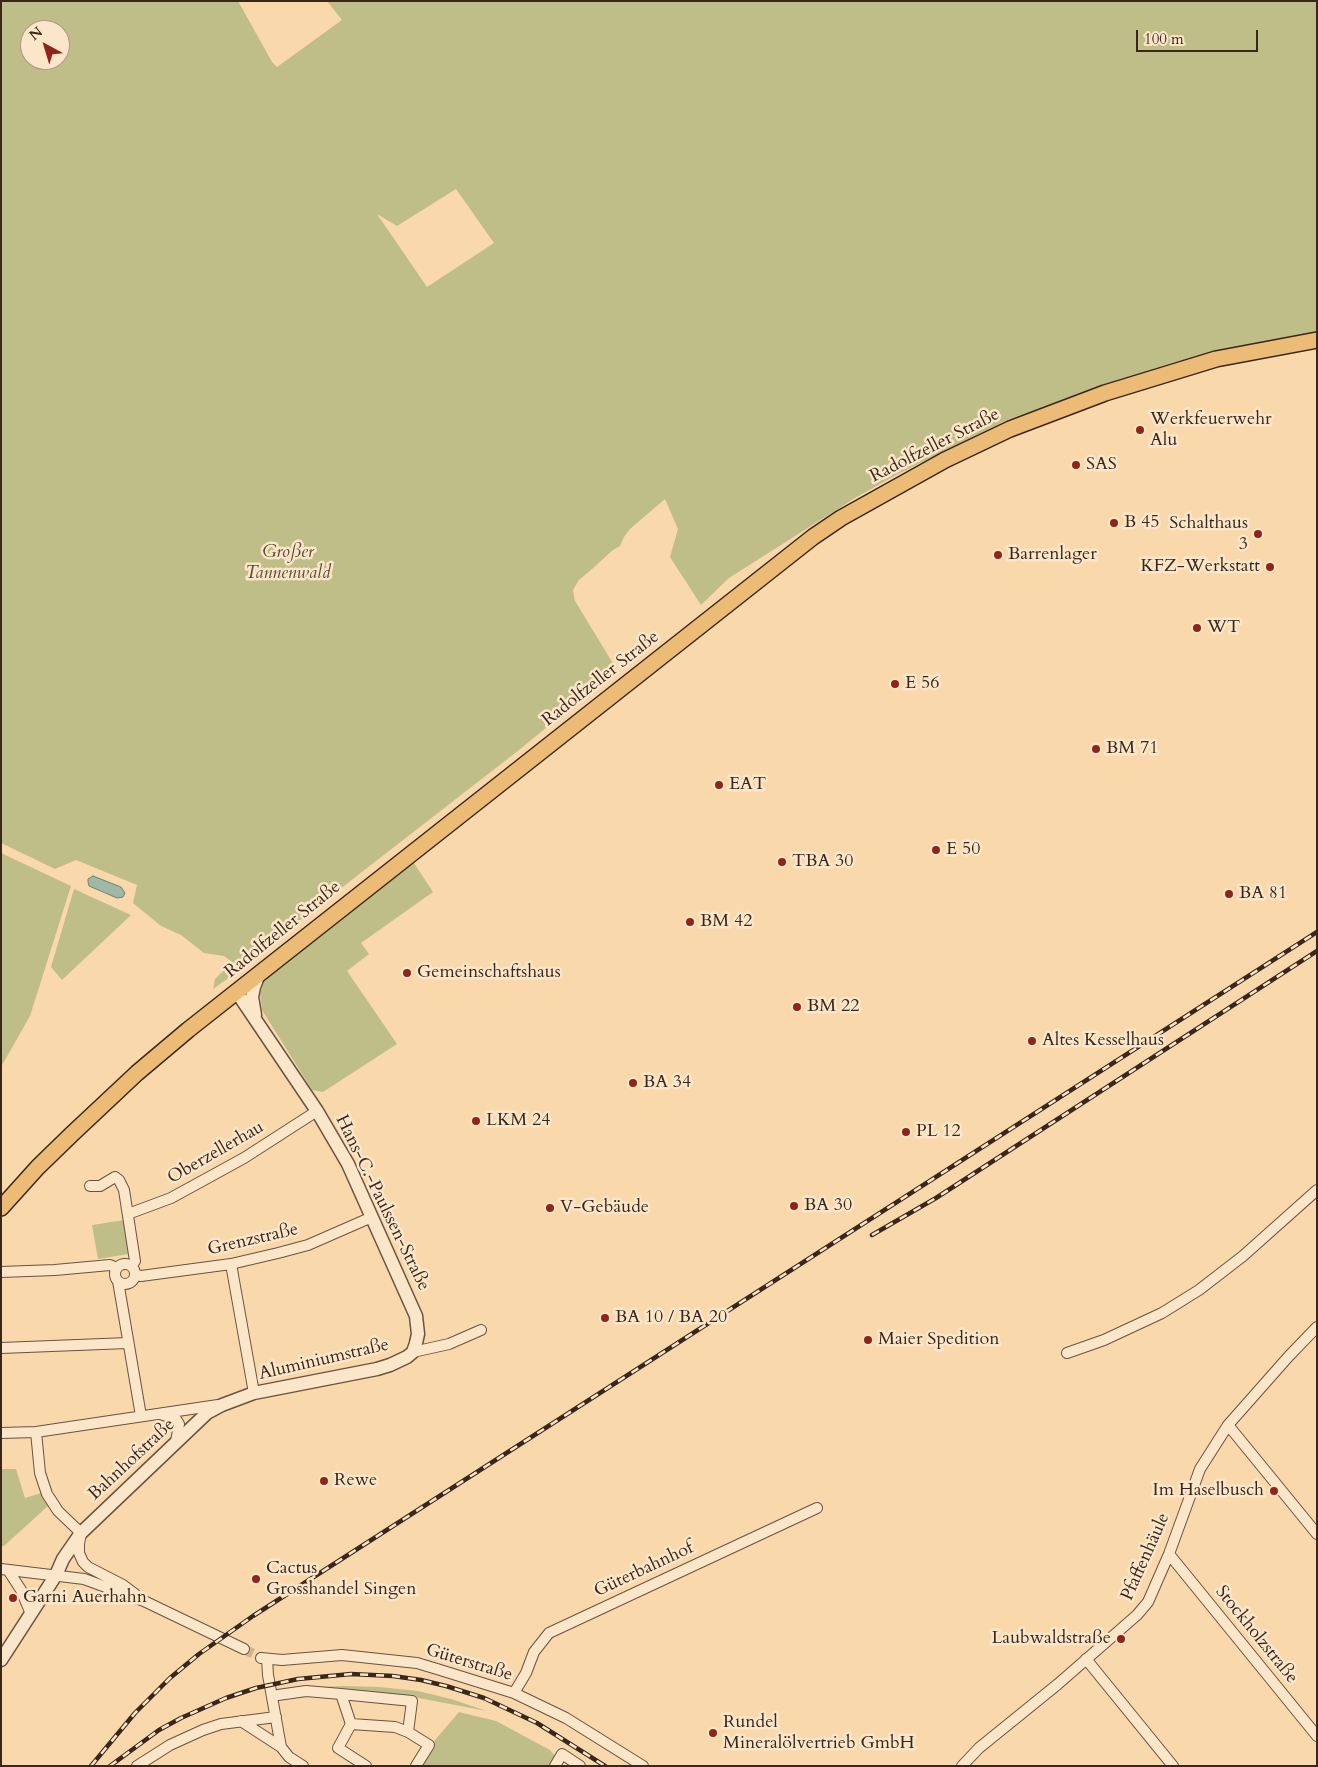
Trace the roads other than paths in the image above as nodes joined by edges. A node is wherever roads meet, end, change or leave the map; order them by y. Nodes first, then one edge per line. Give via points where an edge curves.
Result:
1 (1317, 340) edge
2 (260, 972) junction
3 (236, 991) junction
4 (256, 1020) junction
5 (317, 1111) junction
6 (90, 1186) dead end
7 (1317, 1190) edge
8 (1, 1208) edge
9 (128, 1214) junction
10 (372, 1217) junction
11 (231, 1264) junction
12 (117, 1268) junction
13 (134, 1271) junction
14 (1, 1272) edge
15 (118, 1281) junction
16 (1317, 1327) edge
17 (481, 1330) dead end
18 (418, 1334) joint
19 (128, 1343) junction
20 (1, 1348) edge
21 (413, 1352) junction
22 (1067, 1353) dead end
23 (254, 1393) junction
24 (222, 1405) junction
25 (157, 1413) junction
26 (207, 1413) junction
27 (141, 1416) junction
28 (1228, 1425) junction
29 (36, 1432) junction
30 (1, 1433) edge
31 (176, 1442) junction
32 (817, 1508) dead end
33 (81, 1532) junction
34 (1317, 1534) edge
35 (1169, 1554) junction
36 (5, 1569) edge
37 (56, 1575) junction
38 (144, 1601) junction
39 (31, 1614) junction
40 (244, 1649) tunnel mouth
41 (1086, 1658) junction
42 (1, 1660) edge
43 (514, 1692) junction
44 (341, 1694) junction
45 (278, 1695) dead end
46 (276, 1717) junction
47 (242, 1721) junction
48 (351, 1724) junction
49 (408, 1732) junction
50 (1317, 1736) edge
51 (281, 1747) junction
52 (138, 1766) edge
53 (303, 1766) edge
54 (366, 1766) edge
55 (416, 1766) edge
56 (555, 1766) edge
57 (580, 1766) edge
58 (643, 1766) edge
59 (962, 1766) edge
60 (1173, 1766) edge

1 - 2 main road, Radolfzeller Straße via 1216,359 1106,393 1010,429 945,460 841,518
2 - 3 main road, Radolfzeller Straße
2 - 4 street via 252,997
3 - 4 street, Hans-C.-Paulssen-Straße
3 - 8 main road, Radolfzeller Straße via 99,1108 38,1166
4 - 5 street, Hans-C.-Paulssen-Straße
5 - 9 street, Oberzellerhau via 244,1158 171,1198
5 - 10 street, Hans-C.-Paulssen-Straße via 348,1164
6 - 9 street via 100,1186 115,1177 124,1190
7 - 22 street via 1243,1256 1199,1290 1162,1313
9 - 13 street via 136,1261
10 - 11 street, Grenzstraße via 308,1244
10 - 18 street, Hans-C.-Paulssen-Straße via 413,1308
11 - 13 street, Grenzstraße via 141,1276
11 - 23 street
12 - 13 street via 127,1264
12 - 14 street via 110,1265
12 - 15 street
13 - 15 street via 133,1280 129,1283
15 - 19 street
16 - 28 street, Pfaffenhäule
17 - 21 street via 449,1344
18 - 21 street, Aluminiumstraße
19 - 20 street
19 - 27 street
21 - 23 street, Aluminiumstraße via 401,1361 377,1369
23 - 24 street, Aluminiumstraße
24 - 25 street, Aluminiumstraße
24 - 26 street, Aluminiumstraße
25 - 26 street, Aluminiumstraße
25 - 27 street, Aluminiumstraße
25 - 31 street via 176,1419 179,1424
26 - 31 street, Bahnhofstraße
27 - 29 street, Aluminiumstraße
28 - 34 street
28 - 35 street, Pfaffenhäule via 1200,1469
29 - 30 street, Aluminiumstraße
29 - 33 street via 40,1473 47,1494 58,1511
31 - 33 street, Bahnhofstraße
32 - 43 street, Güterbahnhof via 548,1633 534,1652
33 - 37 street, Bahnhofstraße
33 - 38 street via 78,1544 83,1562
35 - 41 street, Pfaffenhäule via 1148,1602 1138,1615
35 - 50 street, Stockholzstraße
36 - 37 street
36 - 39 street via 22,1590
37 - 38 street via 84,1579
37 - 39 street
38 - 40 street
39 - 42 street
41 - 59 street, Pfaffenhäule
41 - 60 street
43 - 46 street, Güterstraße via 417,1663 342,1655 264,1659
43 - 58 street, Güterstraße via 566,1718
44 - 45 street via 306,1691
44 - 48 street
44 - 49 street via 412,1701
46 - 47 street
46 - 51 street
47 - 51 street
47 - 52 street via 203,1730 170,1745
48 - 49 street via 395,1727
48 - 54 street via 338,1748
49 - 55 street via 428,1746
51 - 53 street
56 - 57 street via 562,1754

